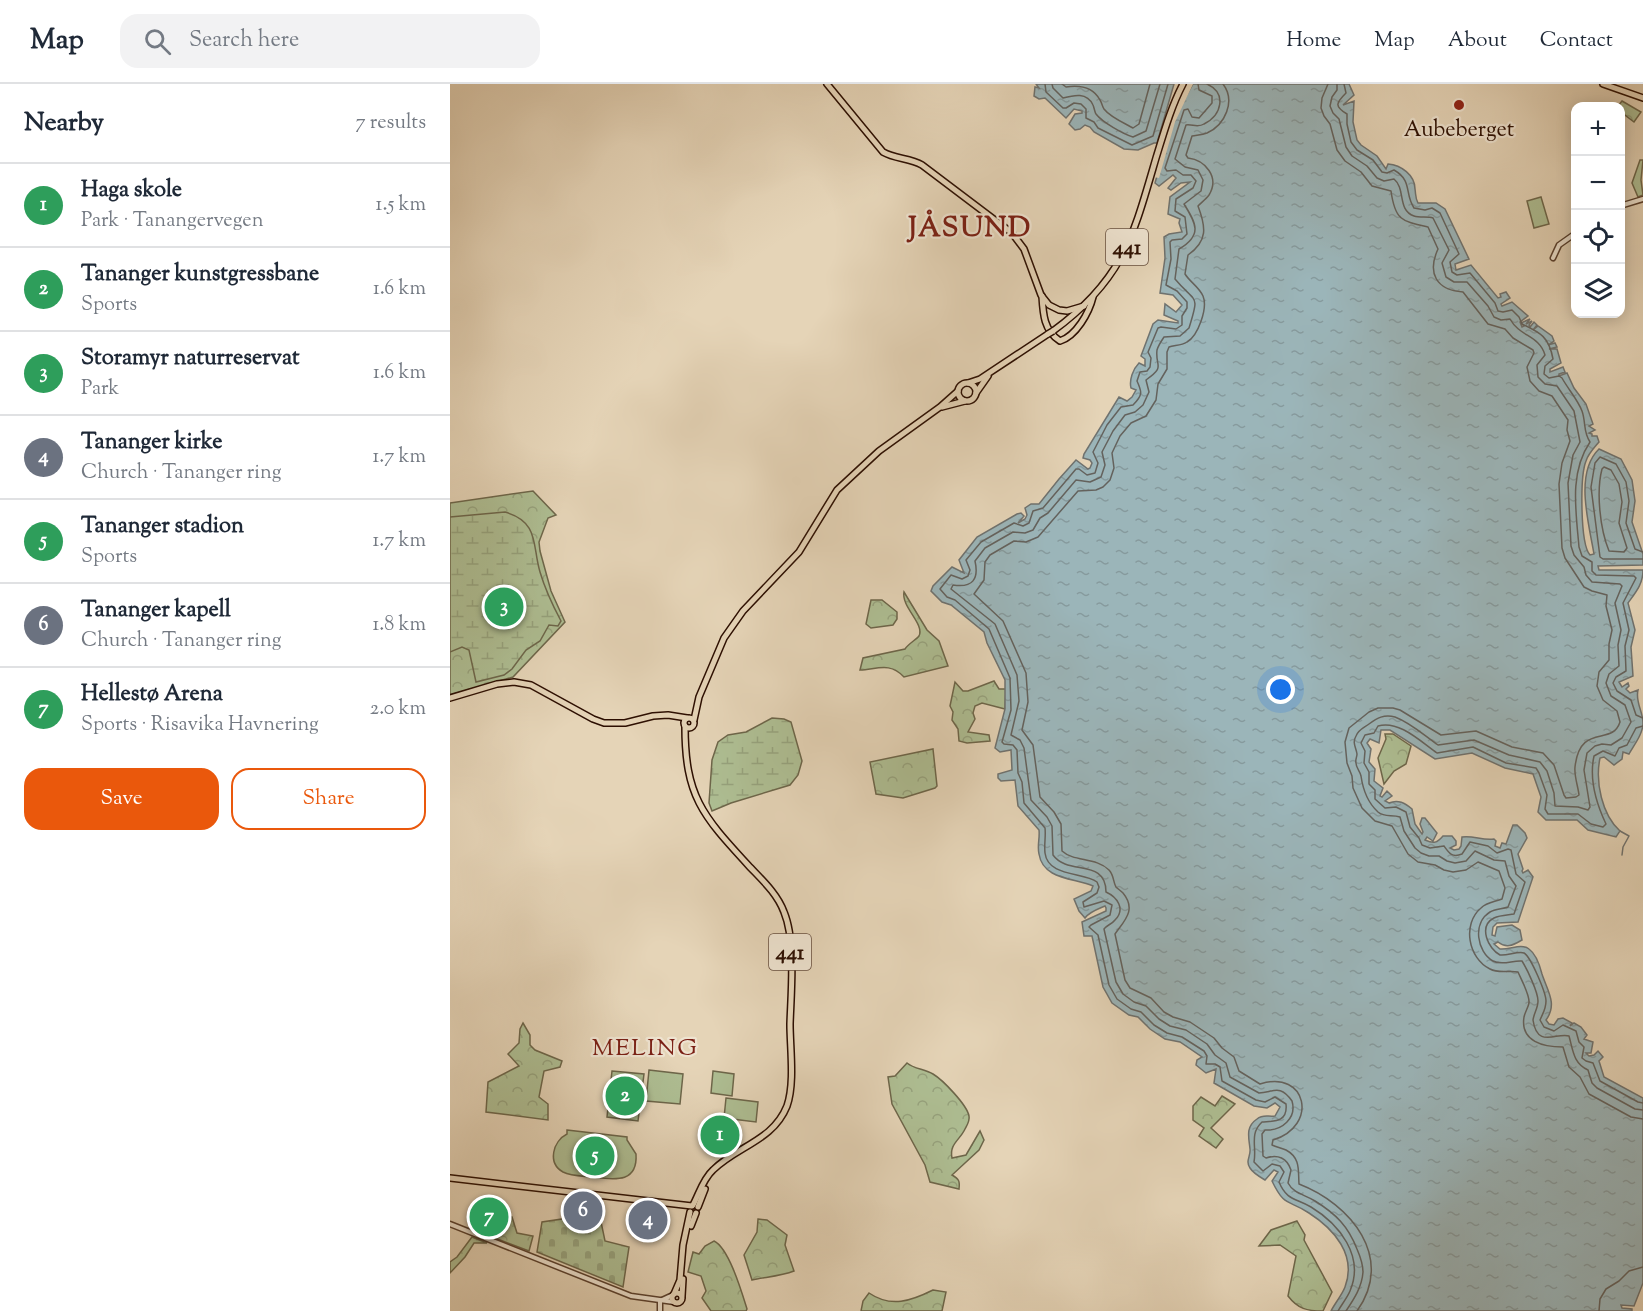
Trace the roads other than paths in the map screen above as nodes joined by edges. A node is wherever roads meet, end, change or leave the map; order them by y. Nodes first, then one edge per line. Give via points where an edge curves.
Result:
1 (827, 84) edge
2 (1183, 84) edge
3 (1603, 84) edge
4 (1643, 98) edge
5 (1643, 199) edge
6 (1625, 204) edge
7 (1571, 236) edge
8 (1553, 258) dead end
9 (1041, 295) junction
10 (1093, 296) junction
11 (1051, 306) junction
12 (1084, 306) junction
13 (1042, 312) junction
14 (996, 369) junction
15 (968, 383) junction
16 (958, 391) junction
17 (976, 393) junction
18 (965, 401) junction
19 (940, 407) junction
20 (450, 698) edge
21 (662, 716) junction
22 (690, 719) junction
23 (687, 726) junction
24 (450, 1178) edge
25 (693, 1209) junction
26 (450, 1224) edge
27 (682, 1297) junction
28 (674, 1298) junction
29 (660, 1301) junction
30 (660, 1311) edge
31 (679, 1311) edge

1 - 9 main road via 884,152 922,165 1012,233 1026,253
2 - 10 main road, 441 via 1131,239 1116,267
3 - 4 main road
5 - 6 street
7 - 8 street via 1559,245
9 - 11 main road
9 - 13 main road
10 - 12 main road, 441
10 - 13 main road via 1083,320 1063,341 1055,338
11 - 12 main road via 1067,311
11 - 13 main road via 1049,314
12 - 14 main road, 441
14 - 15 main road, 441
14 - 17 main road, 441
15 - 16 main road, 441
15 - 17 main road
16 - 18 main road
16 - 19 main road, 441
17 - 18 main road, 441 via 973,399
18 - 19 main road, 441
19 - 22 main road, 441 via 879,451 837,490 799,552 731,627 717,650
20 - 21 main road via 514,682 531,685 604,723
21 - 22 main road
21 - 23 main road
22 - 23 main road, 441
22 - 23 main road, 441 via 694,725
23 - 25 main road, 441 via 688,777 699,804 720,834 772,891 789,930 791,1077 782,1115 770,1130 709,1180
24 - 25 main road
25 - 27 main road, 441
25 - 28 main road, 441
26 - 29 street via 631,1296
27 - 28 main road via 677,1293
27 - 31 main road, 441
28 - 29 street
28 - 31 main road, 441
29 - 30 street

